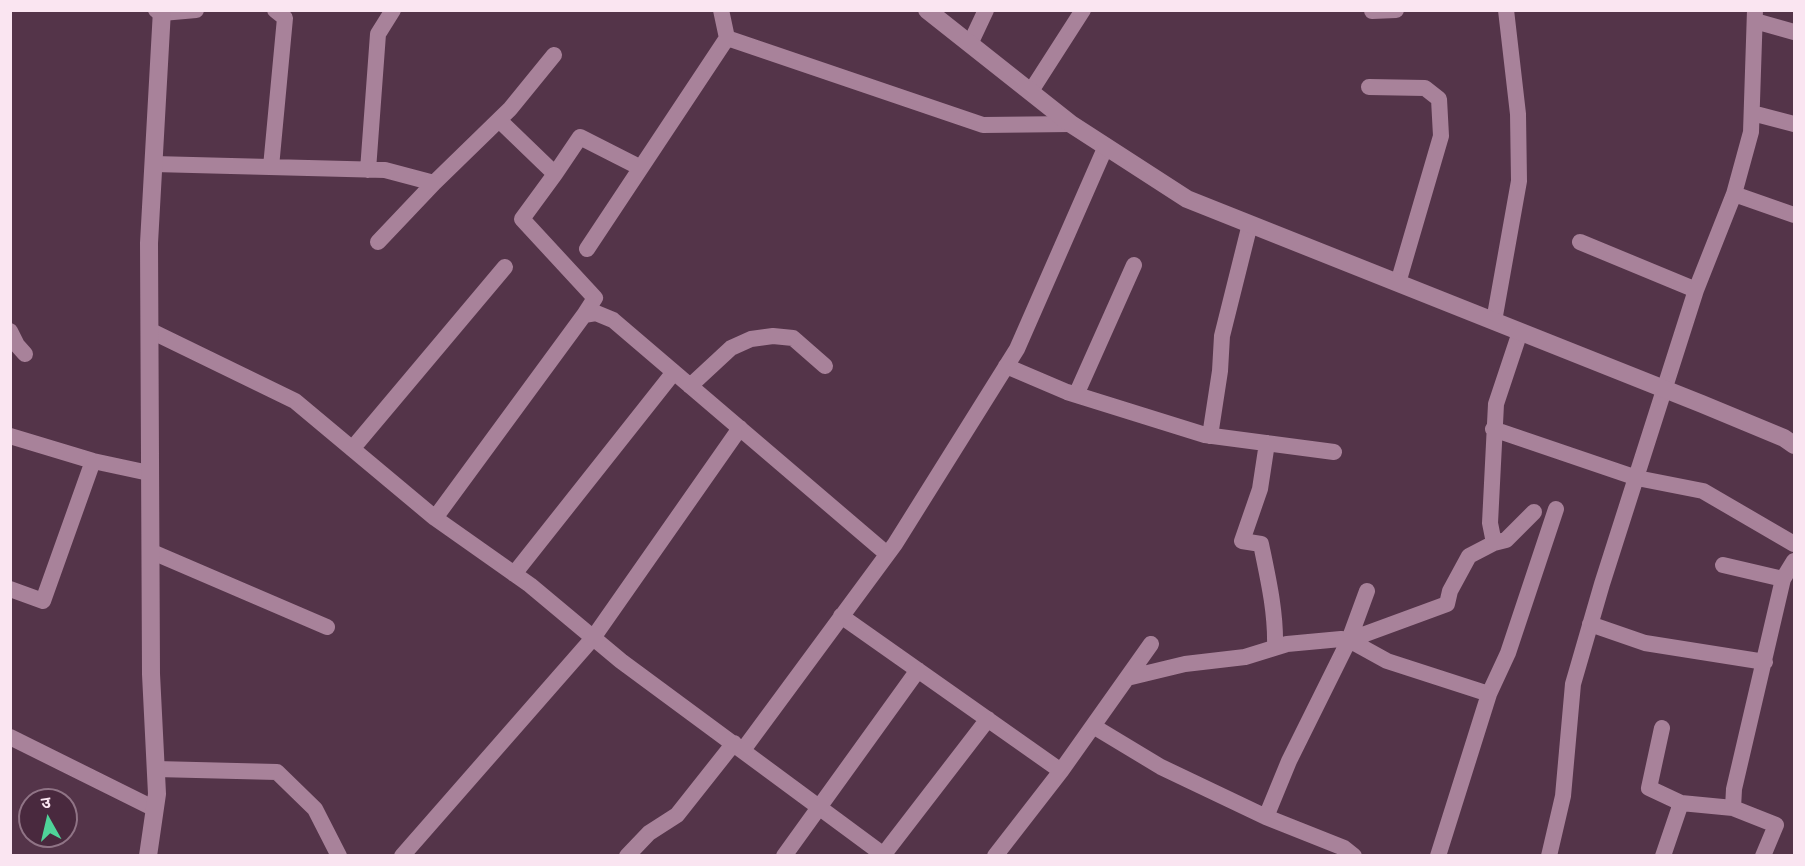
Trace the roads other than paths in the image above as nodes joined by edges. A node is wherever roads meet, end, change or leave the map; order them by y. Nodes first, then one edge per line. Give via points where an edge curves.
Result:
1 (196, 10) edge
2 (275, 10) edge
3 (393, 10) edge
4 (721, 10) edge
5 (927, 10) edge
6 (986, 10) edge
7 (1083, 10) edge
8 (1396, 10) edge
9 (1506, 10) edge
10 (160, 11) edge
11 (1372, 11) edge
12 (1755, 16) edge
13 (1794, 32) edge
14 (727, 39) junction
15 (970, 44) junction
16 (554, 55) dead end
17 (1369, 87) dead end
18 (1031, 91) junction
19 (1752, 113) junction
20 (499, 120) junction
21 (1071, 124) junction
22 (1794, 124) edge
23 (1106, 146) junction
24 (154, 164) junction
25 (271, 167) junction
26 (641, 168) junction
27 (368, 170) junction
28 (555, 174) junction
29 (434, 183) junction
30 (1734, 194) junction
31 (1794, 215) edge
32 (1250, 224) junction
33 (378, 242) dead end
34 (1580, 242) dead end
35 (587, 249) dead end
36 (1134, 265) dead end
37 (505, 267) dead end
38 (1398, 283) junction
39 (1696, 290) junction
40 (584, 315) junction
41 (1494, 321) junction
42 (149, 330) junction
43 (10, 331) edge
44 (1520, 332) junction
45 (25, 354) dead end
46 (825, 366) dead end
47 (1006, 366) junction
48 (674, 372) junction
49 (690, 386) junction
50 (1664, 389) junction
51 (1076, 395) junction
52 (740, 428) junction
53 (1493, 429) junction
54 (10, 436) edge
55 (1210, 436) junction
56 (1267, 443) junction
57 (1794, 445) edge
58 (352, 448) junction
59 (1334, 452) dead end
60 (93, 461) junction
61 (149, 473) junction
62 (1637, 478) junction
63 (1556, 509) dead end
64 (1534, 512) dead end
65 (435, 518) junction
66 (1494, 543) junction
67 (1794, 544) edge
68 (150, 551) junction
69 (888, 554) junction
70 (1794, 561) edge
71 (1723, 565) dead end
72 (514, 574) junction
73 (1783, 579) junction
74 (10, 589) edge
75 (1367, 591) dead end
76 (841, 616) junction
77 (1590, 624) junction
78 (327, 627) dead end
79 (593, 638) junction
80 (1349, 640) junction
81 (1151, 644) dead end
82 (1275, 647) junction
83 (1764, 662) junction
84 (918, 670) junction
85 (1127, 678) junction
86 (1489, 694) junction
87 (988, 719) junction
88 (1093, 726) junction
89 (1662, 729) dead end
90 (10, 737) edge
91 (739, 747) junction
92 (156, 769) junction
93 (1061, 771) junction
94 (1681, 803) junction
95 (820, 807) junction
96 (1733, 808) junction
97 (155, 809) junction
98 (1266, 817) junction
99 (147, 855) edge
100 (339, 855) edge
101 (402, 855) edge
102 (627, 855) edge
103 (784, 855) edge
104 (884, 855) edge
105 (995, 855) edge
106 (1354, 855) edge
107 (1438, 855) edge
108 (1549, 855) edge
109 (1663, 855) edge
110 (1763, 855) edge

1 - 10 street
2 - 25 street via 285,18
3 - 27 street via 378,34
4 - 14 street
5 - 15 street
6 - 15 street
7 - 18 street
8 - 11 street
9 - 41 street via 1518,114 1518,181
10 - 24 street
12 - 13 street
12 - 19 street
14 - 21 street via 983,125
14 - 26 street
15 - 18 street
16 - 20 street
17 - 38 street via 1425,88 1439,99 1441,136
18 - 21 street
19 - 22 street
19 - 30 street via 1751,132
20 - 28 street
20 - 29 street
21 - 23 street
23 - 32 street via 1187,199
23 - 47 street
24 - 25 street
24 - 42 street via 148,243
25 - 27 street
26 - 28 street via 580,137
26 - 35 street
27 - 29 street via 385,170
28 - 40 street via 522,219 595,298
29 - 33 street
30 - 31 street
30 - 39 street
32 - 38 street
32 - 55 street via 1222,336
34 - 39 street
36 - 51 street
37 - 58 street
38 - 41 street
39 - 50 street
40 - 48 street via 597,313 613,320
40 - 65 street
41 - 44 street
42 - 58 street via 295,401
42 - 61 street
43 - 45 street
44 - 50 street
44 - 53 street via 1496,404
46 - 49 street via 793,338 751,339 731,348
47 - 51 street
47 - 69 street
48 - 49 street
48 - 72 street
49 - 52 street
50 - 57 street
50 - 62 street
51 - 55 street
52 - 69 street
52 - 79 street
53 - 62 street
53 - 66 street via 1490,523
54 - 60 street
55 - 56 street
56 - 59 street
56 - 82 street via 1260,489 1242,541 1261,544 1272,600
58 - 65 street
60 - 61 street
60 - 74 street via 44,602
61 - 68 street
62 - 67 street via 1704,490
62 - 77 street
63 - 86 street via 1508,653
64 - 66 street via 1506,540
65 - 72 street
66 - 80 street via 1469,556 1447,604
68 - 78 street
68 - 92 street
69 - 76 street
70 - 73 street
71 - 73 street
72 - 79 street
73 - 83 street
75 - 80 street
76 - 84 street
76 - 91 street
77 - 83 street via 1645,643
77 - 108 street via 1573,684 1563,796
79 - 91 street
79 - 101 street
80 - 82 street via 1312,640
80 - 86 street via 1387,661
80 - 98 street
81 - 85 street
82 - 85 street via 1245,657 1185,664
83 - 96 street
84 - 87 street
84 - 95 street
85 - 88 street
86 - 107 street
87 - 93 street
87 - 104 street
88 - 93 street
88 - 98 street via 1161,768
89 - 94 street via 1649,788
90 - 97 street
91 - 95 street
91 - 102 street via 677,815 649,833
92 - 97 street
92 - 100 street via 277,772 315,809
93 - 105 street
94 - 96 street
94 - 109 street
95 - 103 street
95 - 104 street
96 - 110 street via 1776,825
97 - 99 street
98 - 106 street

